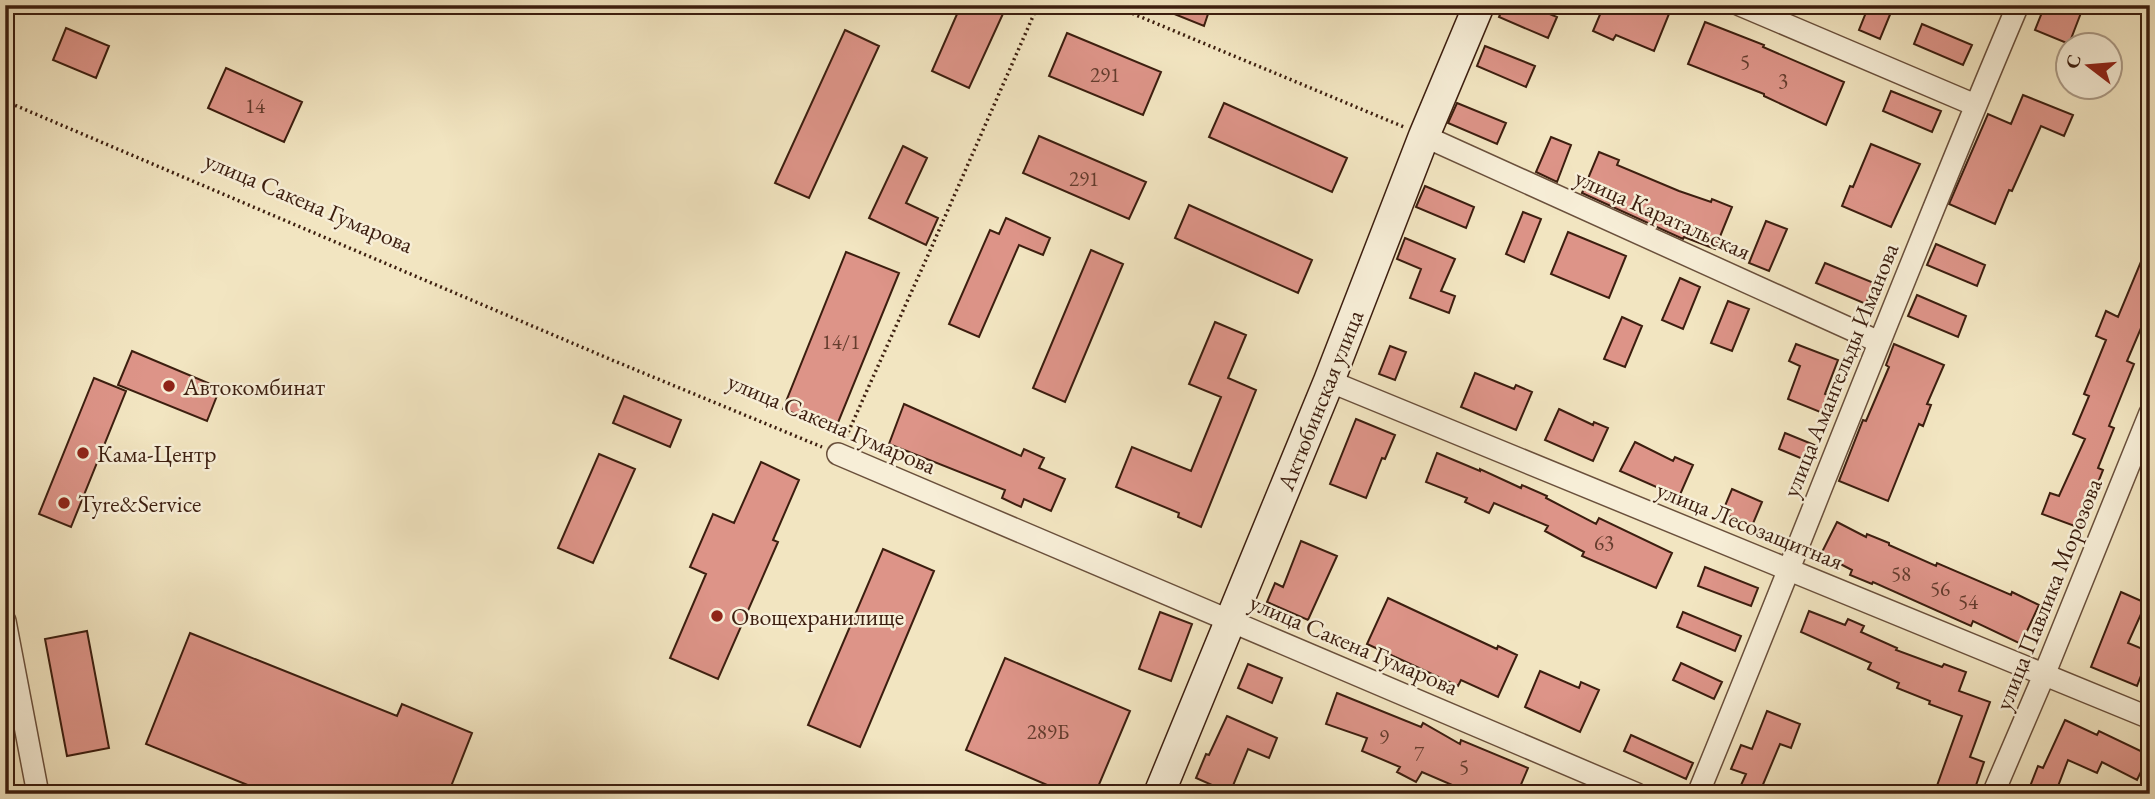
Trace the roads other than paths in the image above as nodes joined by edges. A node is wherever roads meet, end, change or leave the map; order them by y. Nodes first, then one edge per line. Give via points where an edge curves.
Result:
1 (1479, 5) edge
2 (1740, 5) edge
3 (2018, 5) edge
4 (1975, 105) junction
5 (1424, 136) junction
6 (1879, 342) junction
7 (1329, 381) junction
8 (2150, 413) edge
9 (838, 454) road end
10 (1790, 570) junction
11 (1231, 619) junction
12 (5, 621) edge
13 (2044, 676) junction
14 (2150, 718) edge
15 (38, 794) edge
16 (1159, 794) edge
17 (1637, 794) edge
18 (1698, 794) edge
19 (1993, 794) edge

1 - 5 street, Актюбинская улица
2 - 4 street
3 - 4 street, улица Амангельды Иманова
4 - 6 street, улица Амангельды Иманова
5 - 6 street, улица Каратальская
5 - 7 street, Актюбинская улица
6 - 10 street, улица Амангельды Иманова
7 - 10 street, улица Лесозащитная
7 - 11 street, Актюбинская улица
8 - 13 street, улица Павлика Морозова
9 - 11 street, улица Сакена Гумарова
10 - 13 street, улица Лесозащитная
10 - 18 street, улица Амангельды Иманова
11 - 16 street, Актюбинская улица
11 - 17 street, улица Сакена Гумарова
12 - 15 street
13 - 14 street, улица Лесозащитная
13 - 19 street, улица Павлика Морозова

